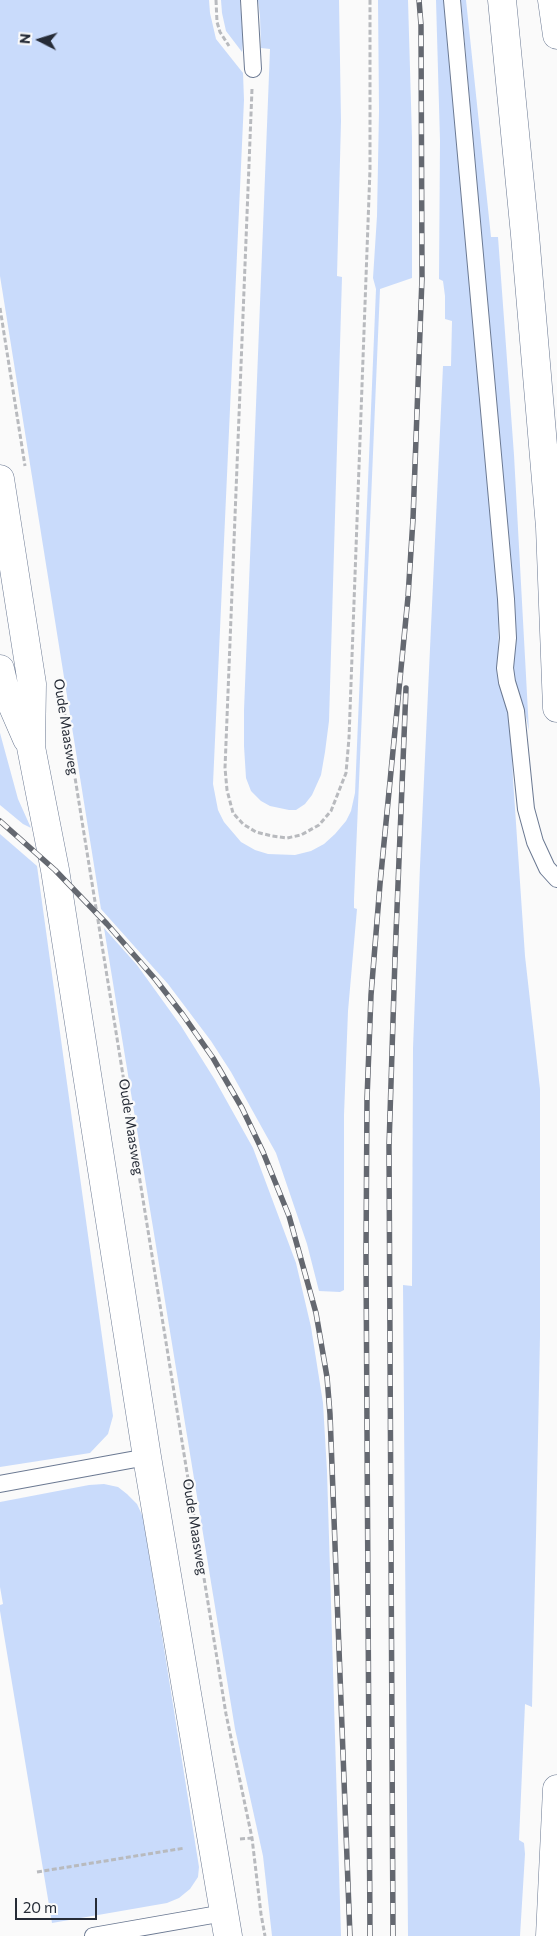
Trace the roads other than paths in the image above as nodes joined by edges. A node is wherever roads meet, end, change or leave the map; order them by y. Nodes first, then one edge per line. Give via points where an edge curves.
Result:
1 (249, 0) edge
2 (452, 0) edge
3 (502, 0) edge
4 (552, 0) edge
5 (557, 35) edge
6 (253, 69) road end
7 (0, 479) edge
8 (0, 669) edge
9 (557, 708) edge
10 (31, 747) junction
11 (557, 879) edge
12 (147, 1458) junction
13 (0, 1484) edge
14 (557, 1789) edge
15 (226, 1924) edge
16 (93, 1936) edge
17 (550, 1936) edge

1 - 6 lane
2 - 11 lane via 506,599 506,682 516,711 526,809 535,842 547,868
3 - 9 main road via 550,527
4 - 5 main road
7 - 10 main road, Oude Maasweg via 32,684
8 - 10 main road, Oude Maasweg via 4,686
10 - 12 main road, Oude Maasweg via 55,870
12 - 13 lane
12 - 15 main road, Oude Maasweg
14 - 17 main road
15 - 16 lane

